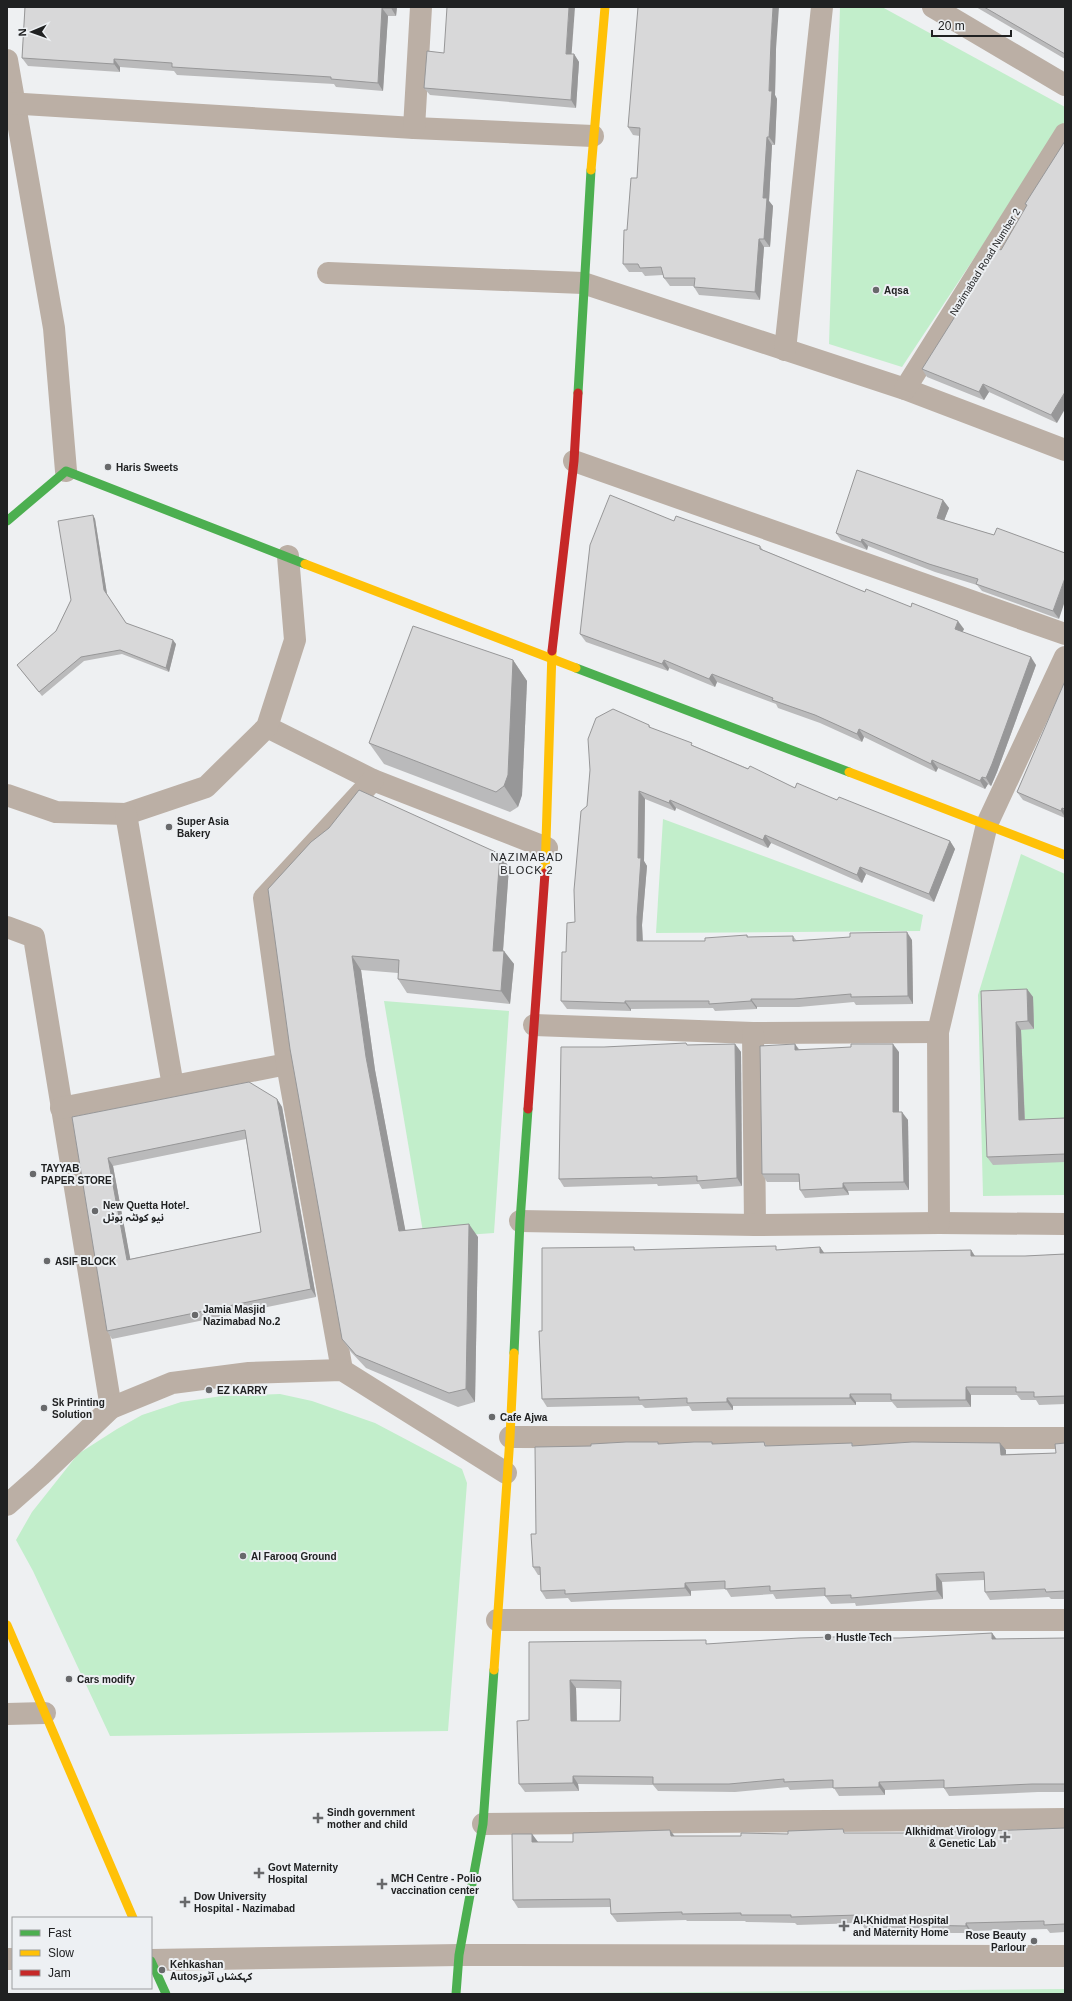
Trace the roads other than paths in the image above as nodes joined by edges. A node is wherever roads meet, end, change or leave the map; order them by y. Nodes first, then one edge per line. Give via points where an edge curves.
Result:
1 (421, 7) edge
2 (605, 7) edge
3 (822, 7) edge
4 (933, 7) edge
5 (7, 60) edge
6 (1065, 85) edge
7 (11, 103) edge
8 (414, 128) junction
9 (1065, 134) edge
10 (593, 136) junction
11 (328, 273) dead end
12 (583, 283) junction
13 (785, 350) junction
14 (905, 389) junction
15 (1065, 450) edge
16 (574, 461) junction
17 (66, 470) junction
18 (7, 521) edge
19 (288, 556) junction
20 (1065, 634) edge
21 (1065, 657) edge
22 (551, 660) junction
23 (267, 727) junction
24 (373, 780) junction
25 (7, 795) edge
26 (126, 814) junction
27 (988, 824) junction
28 (547, 848) junction
29 (1065, 855) edge
30 (7, 927) edge
31 (534, 1025) junction
32 (938, 1032) junction
33 (753, 1033) junction
34 (287, 1064) junction
35 (173, 1086) junction
36 (61, 1108) junction
37 (520, 1221) junction
38 (939, 1223) junction
39 (1065, 1224) edge
40 (755, 1225) junction
41 (342, 1370) junction
42 (111, 1408) junction
43 (510, 1437) junction
44 (1065, 1438) edge
45 (506, 1473) junction
46 (7, 1505) edge
47 (498, 1620) junction
48 (1065, 1620) edge
49 (7, 1625) edge
50 (45, 1713) junction
51 (7, 1714) edge
52 (1065, 1819) edge
53 (483, 1824) junction
54 (132, 1917) edge
55 (459, 1955) junction
56 (1065, 1956) edge
57 (152, 1961) edge
58 (152, 1963) edge
59 (166, 1994) edge
60 (456, 1994) edge

1 - 8 street
2 - 10 street
3 - 13 street
4 - 6 street
5 - 7 street
7 - 8 street
7 - 17 street via 54,328
8 - 10 street
9 - 14 street, Nazimabad Road Number 2
10 - 12 street
11 - 12 street
12 - 13 street
12 - 16 street
13 - 14 street
14 - 15 street
16 - 20 street
16 - 22 street
17 - 18 street
17 - 19 street
19 - 22 street
19 - 23 street via 295,640
21 - 27 street
22 - 27 street
22 - 28 street
23 - 24 street
23 - 26 street via 206,787
24 - 28 street
24 - 34 street via 264,898
25 - 26 street via 56,812
26 - 35 street
27 - 29 street
27 - 32 street
28 - 31 street
30 - 36 street via 34,937
31 - 33 street
31 - 37 street
32 - 33 street
32 - 38 street
33 - 40 street
34 - 35 street
34 - 41 street
35 - 36 street
36 - 42 street
37 - 40 street
37 - 43 street
38 - 39 street
38 - 40 street
41 - 42 street via 249,1373 172,1383
41 - 45 street
42 - 46 street
43 - 44 street
43 - 45 street
45 - 47 street
47 - 48 street
47 - 53 street
49 - 50 street
50 - 51 street
50 - 54 street
52 - 53 street
53 - 55 street
55 - 56 street
55 - 57 street
55 - 60 street
58 - 59 street

